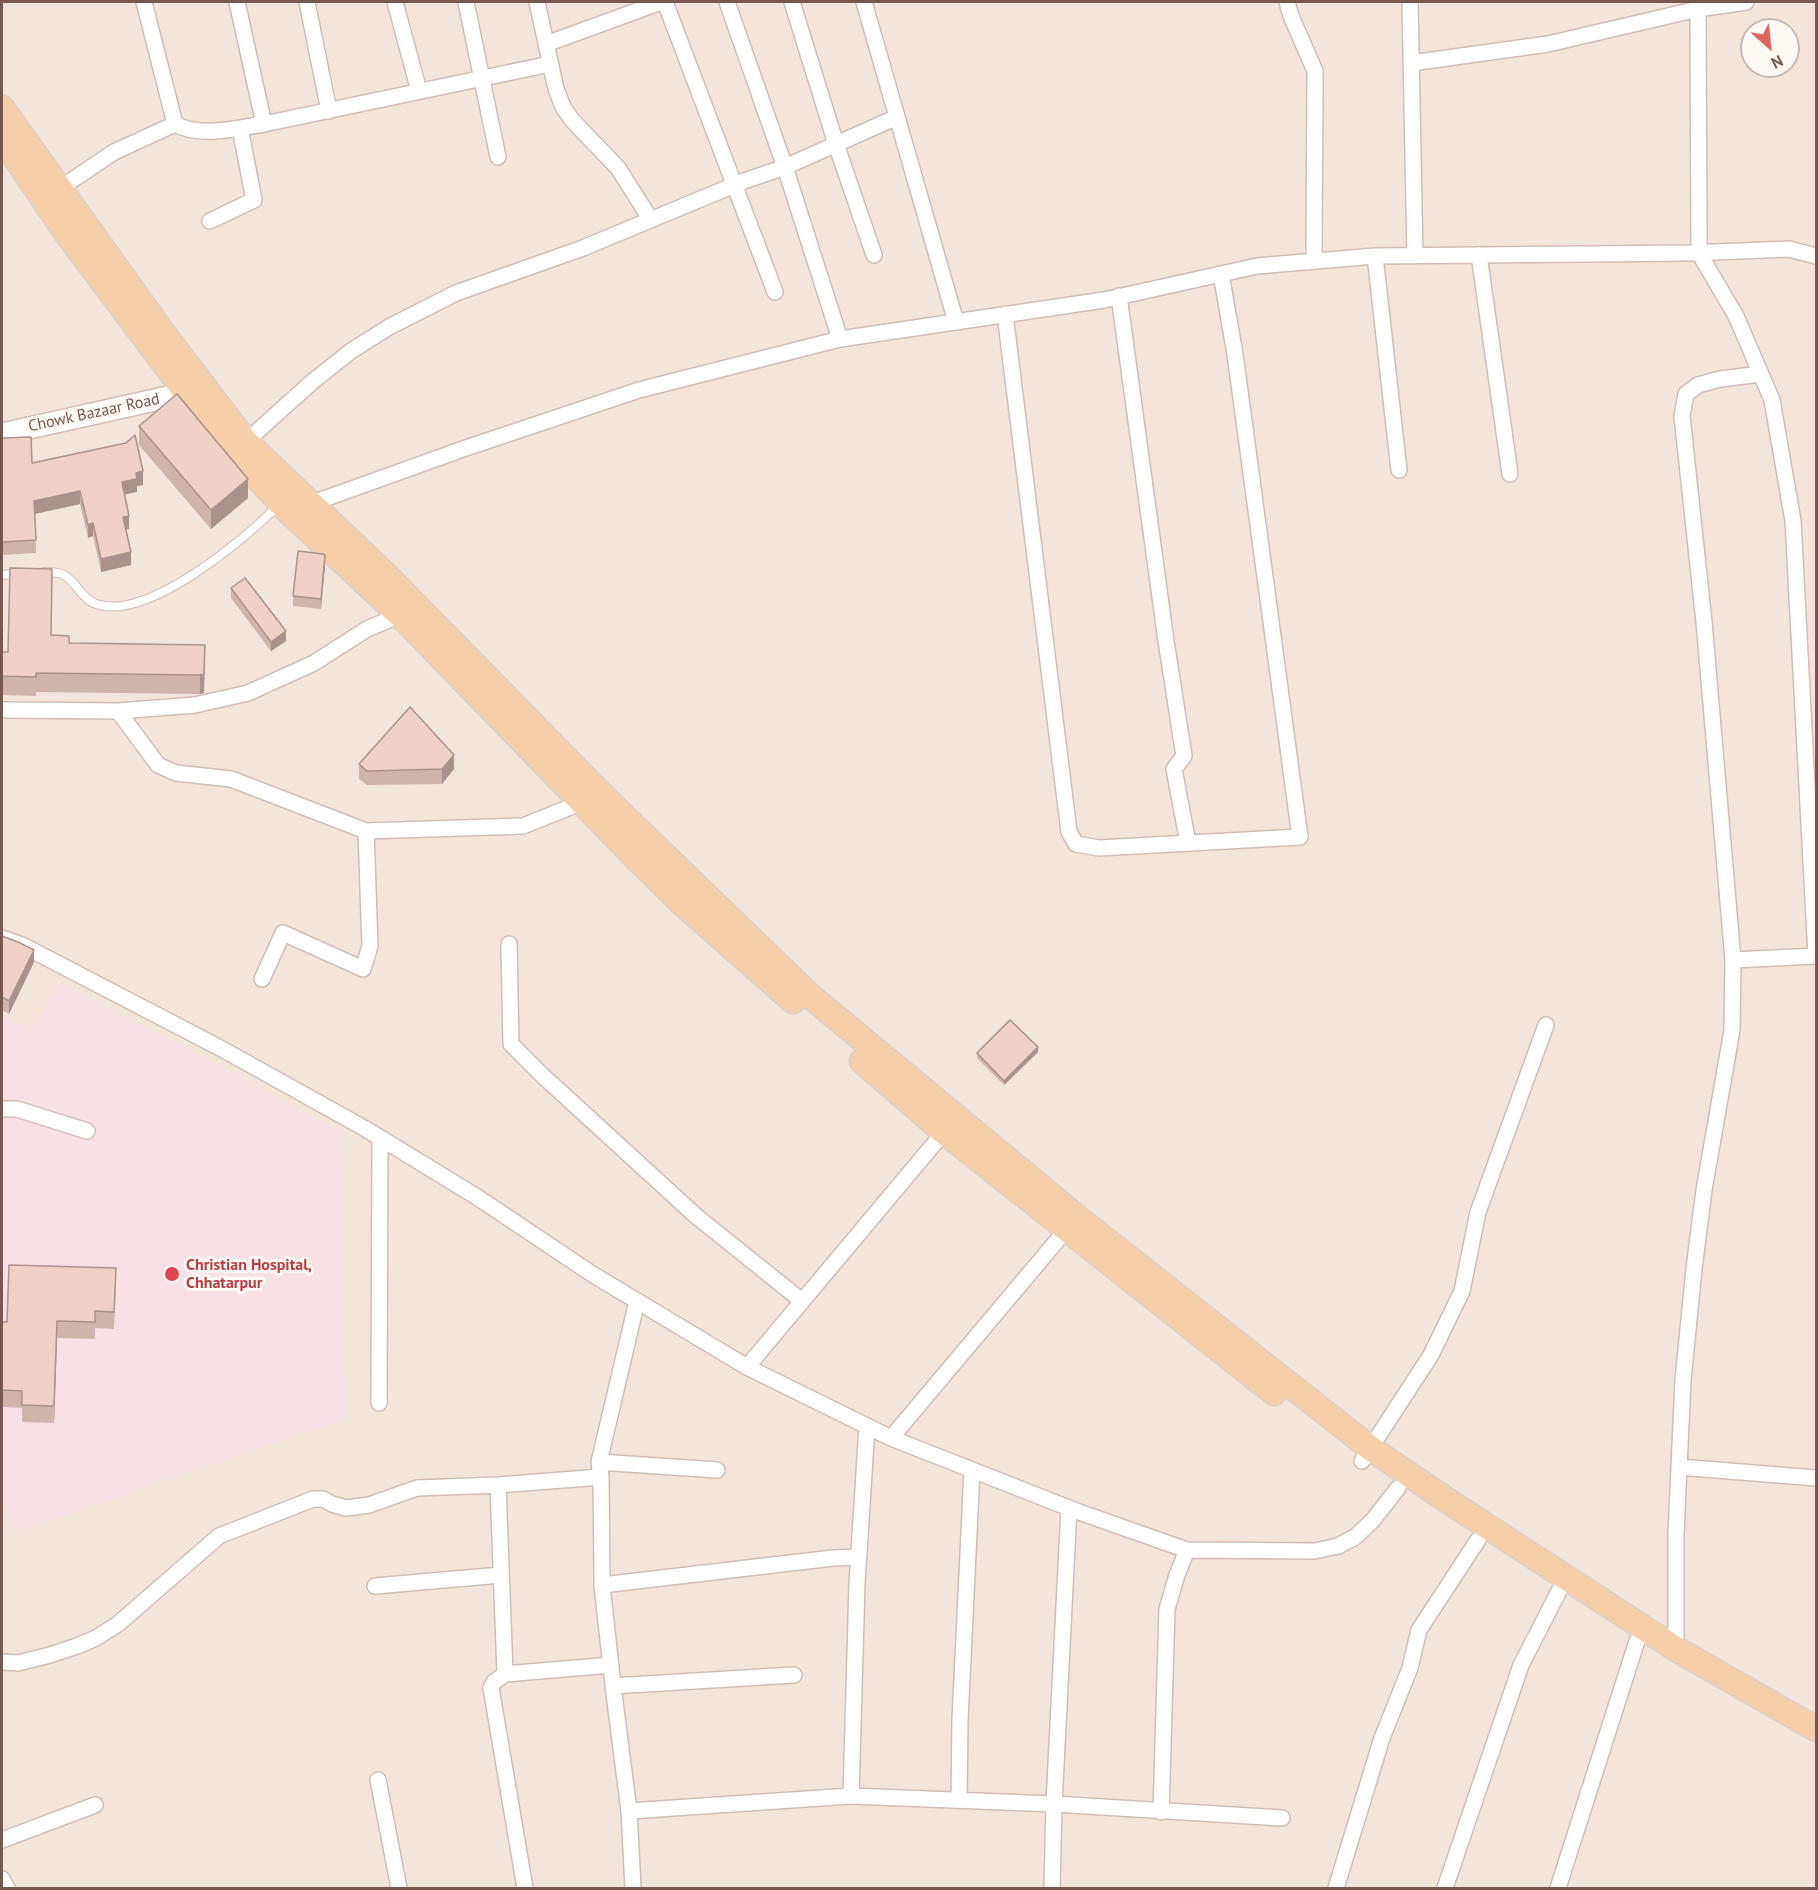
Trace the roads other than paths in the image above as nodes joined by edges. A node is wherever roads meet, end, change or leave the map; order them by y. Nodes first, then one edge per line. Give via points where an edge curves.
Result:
1 (144, 2) edge
2 (237, 2) edge
3 (307, 2) edge
4 (395, 2) edge
5 (466, 2) edge
6 (537, 2) edge
7 (663, 2) edge
8 (727, 2) edge
9 (792, 2) edge
10 (864, 2) edge
11 (1287, 2) edge
12 (1410, 2) edge
13 (1746, 2) edge
14 (1698, 9) junction
15 (546, 45) junction
16 (1411, 63) junction
17 (550, 64) junction
18 (483, 78) junction
19 (419, 91) junction
20 (2, 108) edge
21 (329, 111) junction
22 (897, 117) junction
23 (175, 124) junction
24 (264, 124) junction
25 (240, 128) junction
26 (2, 138) edge
27 (836, 144) junction
28 (498, 157) dead end
29 (785, 167) junction
30 (736, 184) junction
31 (58, 189) junction
32 (651, 220) junction
33 (210, 221) dead end
34 (1699, 253) junction
35 (874, 255) dead end
36 (1479, 255) junction
37 (1375, 256) junction
38 (1415, 256) junction
39 (1816, 256) edge
40 (1314, 261) junction
41 (1221, 274) junction
42 (775, 292) dead end
43 (1119, 296) junction
44 (1005, 314) junction
45 (956, 321) junction
46 (840, 339) junction
47 (1761, 374) junction
48 (186, 393) junction
49 (2, 434) edge
50 (240, 447) junction
51 (1399, 470) dead end
52 (1510, 474) dead end
53 (296, 509) junction
54 (40, 572) edge
55 (28, 573) edge
56 (2, 575) edge
57 (400, 615) junction
58 (2, 710) edge
59 (118, 711) junction
60 (583, 802) junction
61 (366, 831) junction
62 (1188, 843) junction
63 (2, 938) edge
64 (509, 944) dead end
65 (1733, 960) junction
66 (262, 979) dead end
67 (1546, 1025) dead end
68 (2, 1109) edge
69 (87, 1131) dead end
70 (944, 1132) junction
71 (380, 1138) junction
72 (1066, 1230) junction
73 (637, 1301) junction
74 (802, 1301) junction
75 (747, 1367) junction
76 (379, 1403) dead end
77 (867, 1426) junction
78 (891, 1437) junction
79 (1366, 1454) junction
80 (1679, 1467) junction
81 (600, 1470) junction
82 (717, 1470) dead end
83 (972, 1470) junction
84 (1816, 1478) edge
85 (498, 1485) junction
86 (1398, 1488) junction
87 (1068, 1508) junction
88 (1478, 1540) junction
89 (1187, 1550) junction
90 (858, 1557) junction
91 (501, 1575) junction
92 (602, 1585) junction
93 (375, 1586) dead end
94 (1559, 1591) junction
95 (1636, 1641) junction
96 (1676, 1649) junction
97 (2, 1662) edge
98 (611, 1665) junction
99 (505, 1674) junction
100 (794, 1675) dead end
101 (614, 1686) junction
102 (1816, 1729) edge
103 (1816, 1745) edge
104 (378, 1780) dead end
105 (851, 1796) junction
106 (959, 1800) junction
107 (1054, 1804) junction
108 (94, 1805) dead end
109 (629, 1811) junction
110 (1161, 1812) junction
111 (1282, 1818) dead end
112 (2, 1840) edge
113 (2, 1879) edge
114 (8, 1888) edge
115 (399, 1888) edge
116 (525, 1888) edge
117 (633, 1888) edge
118 (1052, 1888) edge
119 (1336, 1888) edge
120 (1444, 1888) edge
121 (1558, 1888) edge

1 - 23 street
2 - 24 street
3 - 21 street
4 - 19 street
5 - 18 street
6 - 15 street
7 - 15 street
7 - 30 street
8 - 29 street
9 - 27 street
10 - 22 street
11 - 40 street via 1314,71
12 - 16 street
13 - 14 street
14 - 16 street via 1548,44
14 - 34 street
15 - 17 street
16 - 38 street
17 - 18 street
17 - 32 street via 563,107 618,168
18 - 19 street
18 - 28 street
19 - 21 street
20 - 31 main road
21 - 24 street
22 - 27 street
22 - 45 street
23 - 25 street via 201,130
23 - 31 street via 114,152
24 - 25 street
25 - 33 street via 254,200
26 - 48 main road via 67,234
27 - 29 street
27 - 35 street
29 - 30 street
29 - 46 street
30 - 32 street
30 - 42 street
31 - 50 main road via 166,336
32 - 50 street via 456,293 389,327 312,382
34 - 36 street
34 - 39 street via 1789,249
34 - 47 street via 1736,315
36 - 38 street
36 - 52 street
37 - 38 street
37 - 40 street
37 - 51 street
40 - 41 street
41 - 43 street
41 - 62 street via 1300,837
43 - 44 street
43 - 62 street via 1184,756 1174,769
44 - 45 street
44 - 62 street via 1069,832 1076,844 1100,848
45 - 46 street
46 - 53 street via 639,390
47 - 65 street via 1698,385 1686,394 1683,416
47 - 65 street via 1772,400 1793,521 1816,956
48 - 49 main road, Chowk Bazaar Road
48 - 50 main road via 217,435
50 - 53 main road
53 - 54 lane via 155,596 126,606 93,604 71,579 60,573
53 - 57 main road
53 - 79 main road via 386,575 604,798 809,995
55 - 56 lane
57 - 59 street via 367,629 314,663 248,693 195,705
57 - 60 main road
58 - 59 street
59 - 61 street via 158,765 176,773 231,779
60 - 61 street via 523,826
60 - 70 main road via 683,904
61 - 66 street via 370,946 363,969 283,933
63 - 71 street via 222,1048
64 - 74 street via 512,1044 696,1216
65 - 80 street via 1732,1030 1695,1258
67 - 79 street via 1478,1212 1462,1291 1431,1355
68 - 69 street via 17,1109
70 - 72 main road
70 - 74 street
71 - 73 street
71 - 76 street
72 - 78 street
72 - 79 main road via 1231,1361
73 - 75 street
73 - 81 street
74 - 75 street
75 - 77 street
77 - 78 street
77 - 90 street
78 - 83 street
79 - 86 main road
79 - 96 main road via 1444,1499
80 - 84 street
80 - 96 street
81 - 82 street
81 - 85 street
81 - 92 street
83 - 87 street
83 - 106 street
85 - 91 street
85 - 97 street via 417,1488 369,1505 346,1508 313,1499 219,1536 118,1624 96,1638 50,1655 18,1663
86 - 88 main road
86 - 89 street via 1373,1520 1355,1537 1338,1545 1316,1551
87 - 89 street
87 - 107 street
88 - 94 main road
88 - 119 street via 1419,1630 1410,1668 1382,1738
89 - 110 street via 1167,1609
90 - 92 street
90 - 105 street
91 - 93 street
91 - 99 street
92 - 98 street
94 - 95 main road
94 - 120 street via 1521,1665
95 - 103 main road
95 - 121 street
96 - 102 main road
98 - 99 street
98 - 101 street
99 - 116 street via 491,1688
100 - 101 street
101 - 109 street
104 - 115 street
105 - 106 street
105 - 109 street
106 - 107 street
107 - 110 street
107 - 118 street
108 - 112 street
109 - 117 street
110 - 111 street
113 - 114 street

